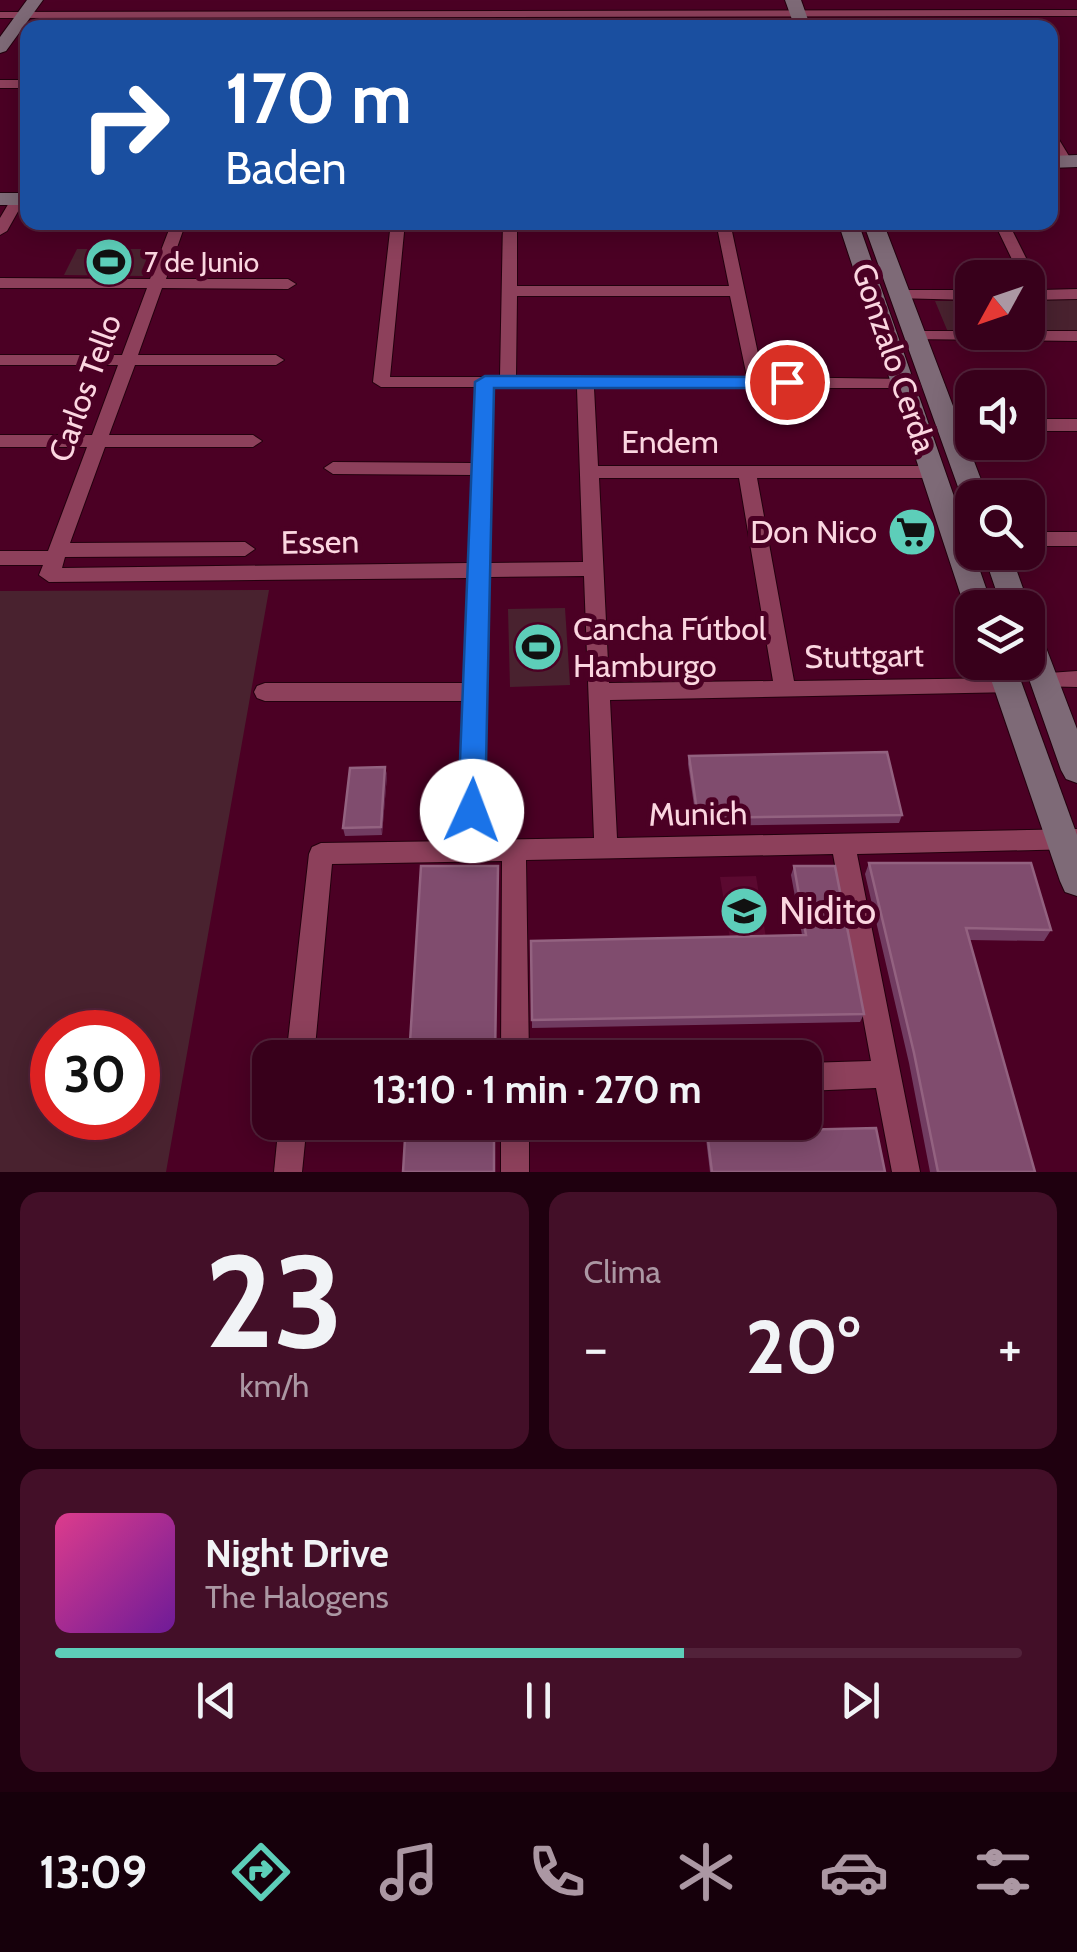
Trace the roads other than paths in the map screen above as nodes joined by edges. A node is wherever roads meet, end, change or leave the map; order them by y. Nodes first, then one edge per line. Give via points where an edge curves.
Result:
1 (35, 0) edge
2 (135, 0) edge
3 (891, 0) edge
4 (970, 0) edge
5 (1046, 0) edge
6 (281, 6) edge
7 (430, 6) edge
8 (505, 6) edge
9 (580, 6) edge
10 (654, 6) edge
11 (206, 8) edge
12 (733, 9) edge
13 (128, 13) junction
14 (354, 13) junction
15 (778, 13) edge
16 (798, 13) edge
17 (897, 13) junction
18 (978, 13) junction
19 (1056, 13) junction
20 (1077, 13) edge
21 (0, 15) edge
22 (24, 15) junction
23 (20, 20) edge
24 (20, 20) edge
25 (124, 20) edge
26 (353, 20) edge
27 (900, 20) edge
28 (982, 20) edge
29 (0, 48) edge
30 (5, 84) edge
31 (0, 100) edge
32 (15, 199) edge
33 (175, 230) edge
34 (397, 230) edge
35 (510, 230) edge
36 (725, 230) edge
37 (851, 230) edge
38 (876, 230) edge
39 (1005, 230) edge
40 (0, 231) edge
41 (1018, 260) edge
42 (0, 283) edge
43 (156, 284) junction
44 (288, 284) dead end
45 (510, 291) junction
46 (738, 291) junction
47 (1045, 294) edge
48 (1077, 294) edge
49 (900, 295) junction
50 (955, 295) edge
51 (916, 336) junction
52 (1077, 336) edge
53 (0, 360) edge
54 (128, 360) junction
55 (276, 360) dead end
56 (485, 382) junction
57 (508, 382) junction
58 (585, 382) junction
59 (756, 382) junction
60 (902, 383) junction
61 (955, 415) edge
62 (1045, 425) edge
63 (1077, 425) edge
64 (0, 441) edge
65 (98, 441) junction
66 (253, 441) dead end
67 (333, 468) dead end
68 (482, 469) junction
69 (589, 472) junction
70 (748, 472) junction
71 (932, 472) junction
72 (955, 521) edge
73 (1045, 539) edge
74 (1077, 539) edge
75 (246, 549) dead end
76 (0, 558) edge
77 (54, 561) junction
78 (593, 569) junction
79 (479, 570) junction
80 (955, 677) edge
81 (1005, 680) edge
82 (1043, 680) edge
83 (1045, 680) edge
84 (1077, 680) edge
85 (786, 689) junction
86 (265, 692) dead end
87 (475, 692) junction
88 (601, 692) junction
89 (1077, 770) edge
90 (1070, 839) edge
91 (843, 843) junction
92 (606, 848) junction
93 (514, 850) junction
94 (470, 851) junction
95 (1077, 881) edge
96 (302, 1040) edge
97 (515, 1040) edge
98 (889, 1074) junction
99 (822, 1076) edge
100 (291, 1140) edge
101 (515, 1140) edge
102 (288, 1172) edge
103 (515, 1172) edge
104 (906, 1172) edge

1 - 22 street
2 - 13 street
3 - 17 street
4 - 18 street
5 - 19 street
6 - 11 street
6 - 14 street
7 - 8 street
7 - 14 street
8 - 9 street
9 - 10 street
10 - 12 street
11 - 13 street
12 - 15 street
13 - 22 street
13 - 25 street
14 - 26 street
15 - 16 street
16 - 17 street
17 - 18 street
17 - 27 street
18 - 19 street
18 - 28 street
19 - 20 street
21 - 22 street
22 - 23 street
24 - 29 street
30 - 31 street
32 - 40 street
33 - 43 street, Carlos Tello
34 - 56 street via 381,382
35 - 45 street
36 - 46 street
37 - 60 street, Gonzalo Cerda
38 - 49 street, Gonzalo Cerda
39 - 41 street
42 - 43 street
43 - 44 street
43 - 54 street, Carlos Tello
45 - 46 street
45 - 57 street
46 - 59 street
47 - 48 street
49 - 50 street
49 - 51 street, Gonzalo Cerda
51 - 52 street
51 - 61 street, Gonzalo Cerda
53 - 54 street
54 - 55 street
54 - 65 street, Carlos Tello
56 - 57 street
56 - 68 street
57 - 58 street
58 - 59 street
58 - 69 street
59 - 60 street
60 - 71 street, Gonzalo Cerda
62 - 63 street
64 - 65 street
65 - 66 street
65 - 77 street, Carlos Tello
67 - 68 street
68 - 79 street
69 - 70 street, Endem
69 - 78 street
70 - 71 street, Endem
70 - 85 street
71 - 72 street, Gonzalo Cerda
73 - 74 street
75 - 77 street
76 - 77 street
77 - 79 street, Essen
78 - 79 street, Essen
78 - 88 street
79 - 87 street
80 - 85 street, Stuttgart
81 - 90 street
82 - 89 street
83 - 84 street
85 - 88 street, Stuttgart
86 - 87 street
87 - 94 street
88 - 92 street
90 - 91 street, Munich
90 - 95 street
91 - 92 street, Munich
91 - 98 street
92 - 93 street, Munich
93 - 94 street, Munich
93 - 97 street
94 - 96 street, Munich via 321,854
98 - 99 street
98 - 104 street
100 - 102 street
101 - 103 street

